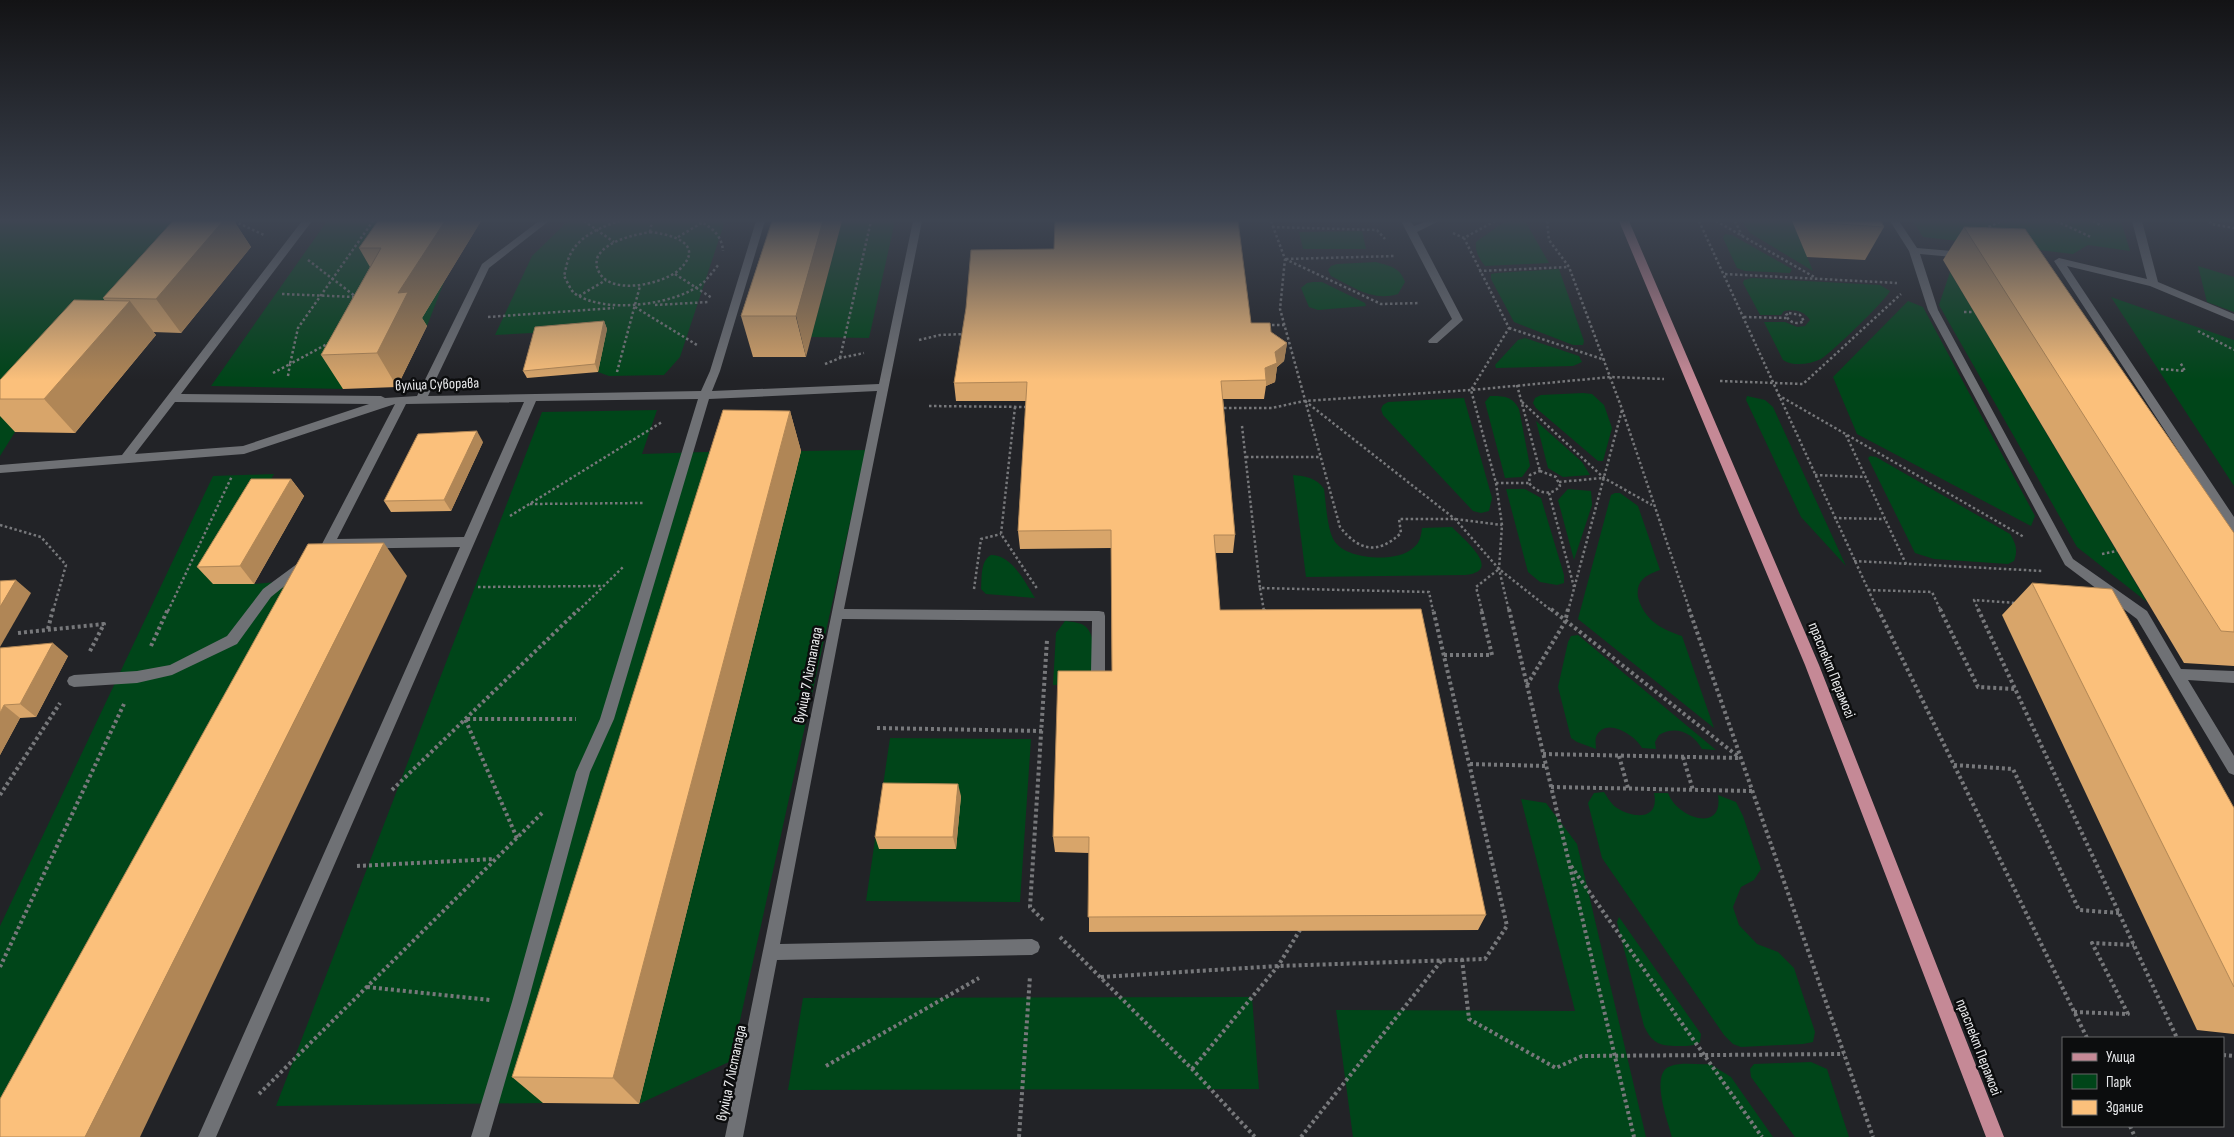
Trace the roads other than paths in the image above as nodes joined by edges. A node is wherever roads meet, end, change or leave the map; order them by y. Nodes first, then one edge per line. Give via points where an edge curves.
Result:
1 (267, 274) edge
2 (481, 274) edge
3 (744, 274) edge
4 (907, 274) edge
5 (1434, 274) edge
6 (1646, 274) edge
7 (1921, 274) edge
8 (2063, 274) edge
9 (2112, 274) edge
10 (2150, 274) edge
11 (2153, 284) junction
12 (2234, 318) edge
13 (1433, 341) dead end
14 (884, 387) junction
15 (705, 395) junction
16 (532, 397) junction
17 (172, 398) junction
18 (422, 399) junction
19 (397, 400) junction
20 (126, 458) junction
21 (0, 468) edge
22 (2234, 528) edge
23 (468, 542) junction
24 (320, 550) junction
25 (836, 614) junction
26 (1098, 673) edge
27 (2178, 674) junction
28 (2234, 677) edge
29 (74, 681) road end
30 (2234, 769) edge
31 (1032, 948) road end
32 (772, 952) junction
33 (207, 1137) edge
34 (480, 1137) edge
35 (734, 1137) edge
36 (1995, 1137) edge

1 - 17 street
2 - 18 street
3 - 15 street
4 - 14 street, вуліца 7 Лістапада
5 - 13 street via 1458,320
6 - 36 main road, праспект Перамогі via 1812,665
7 - 27 street via 1933,310 2069,562 2142,615
8 - 22 street
9 - 11 street
10 - 11 street
11 - 12 street
14 - 15 street, вуліца Суворава
14 - 25 street, вуліца 7 Лістапада
15 - 16 street, вуліца Суворава
15 - 34 street via 607,719 583,772
16 - 18 street, вуліца Суворава
16 - 23 street
17 - 19 street
17 - 20 street
18 - 19 street, вуліца Суворава
19 - 20 street, вуліца Суворава via 244,450
19 - 24 street
20 - 21 street, вуліца Суворава
23 - 24 street
23 - 33 street
24 - 29 street via 267,594 232,640 172,670 137,677
25 - 26 street via 1099,616
25 - 32 street, вуліца 7 Лістапада
27 - 28 street
27 - 30 street
31 - 32 street
32 - 35 street, вуліца 7 Лістапада

